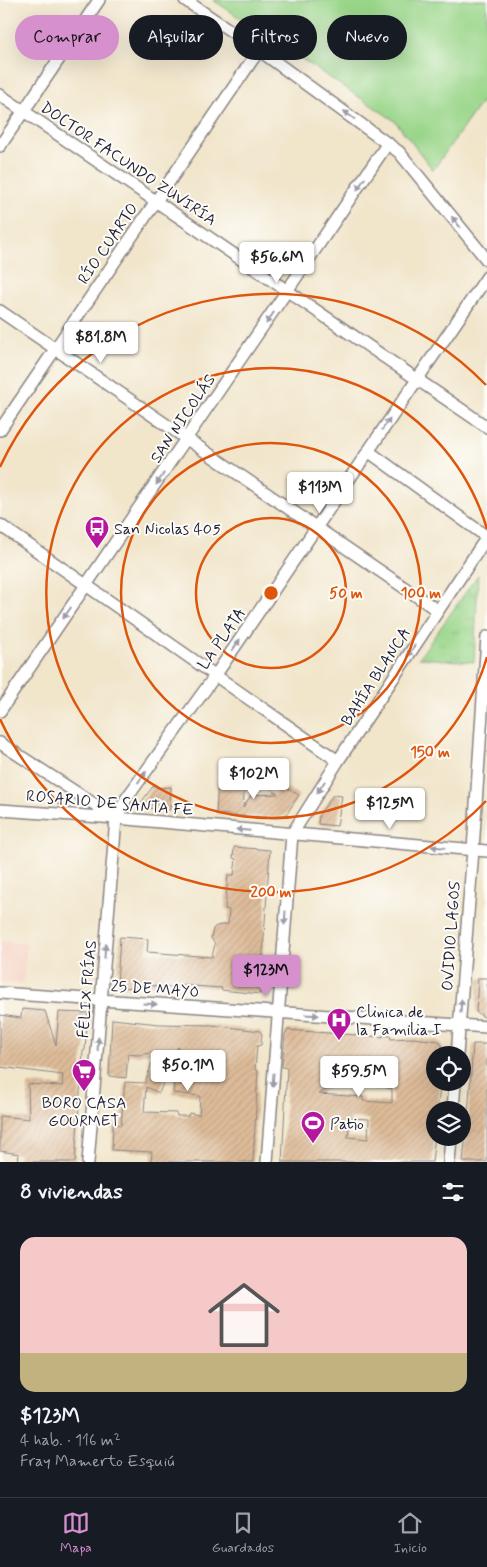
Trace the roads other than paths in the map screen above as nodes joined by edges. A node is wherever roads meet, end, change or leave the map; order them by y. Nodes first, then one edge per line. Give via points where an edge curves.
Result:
1 (98, 0) edge
2 (185, 0) edge
3 (233, 32) edge
4 (252, 60) edge
5 (273, 60) edge
6 (0, 95) edge
7 (24, 111) junction
8 (388, 143) junction
9 (0, 146) edge
10 (156, 201) junction
11 (487, 260) edge
12 (487, 277) edge
13 (288, 291) junction
14 (0, 311) edge
15 (55, 349) junction
16 (417, 379) junction
17 (487, 427) edge
18 (0, 430) edge
19 (187, 439) junction
20 (368, 451) junction
21 (0, 525) edge
22 (317, 528) junction
23 (487, 537) edge
24 (86, 586) junction
25 (437, 610) junction
26 (487, 637) edge
27 (486, 670) edge
28 (215, 676) junction
29 (0, 711) edge
30 (0, 743) edge
31 (338, 761) junction
32 (0, 810) edge
33 (116, 818) junction
34 (292, 834) junction
35 (473, 850) junction
36 (487, 851) edge
37 (0, 993) edge
38 (101, 1000) junction
39 (278, 1013) junction
40 (460, 1026) junction
41 (487, 1028) edge
42 (458, 1046) edge
43 (449, 1146) edge
44 (88, 1162) edge
45 (267, 1162) edge
46 (448, 1162) edge

1 - 7 street
2 - 3 street
4 - 10 street, RÍO CUARTO
8 -> 5 street
6 - 7 street, DOCTOR FACUNDO ZUVIRÍA
7 - 9 street
7 - 10 street, DOCTOR FACUNDO ZUVIRÍA
11 -> 8 street via 399,152
8 -> 13 street, SAN NICOLÁS
10 - 13 street, DOCTOR FACUNDO ZUVIRÍA
10 - 15 street, RÍO CUARTO
12 - 16 street, LA PLATA
13 - 16 street, DOCTOR FACUNDO ZUVIRÍA
13 -> 19 street, SAN NICOLÁS
14 - 15 street
15 - 18 street, RÍO CUARTO
15 - 19 street
16 - 17 street, DOCTOR FACUNDO ZUVIRÍA
20 -> 16 street, LA PLATA
19 - 22 street
19 -> 24 street, SAN NICOLÁS
20 - 22 street, LA PLATA
20 - 23 street
21 - 24 street
22 - 25 street
28 -> 22 street, LA PLATA
23 - 25 street, BAHÍA BLANCA
24 - 28 street
24 -> 29 street, SAN NICOLÁS
25 -> 31 street, BAHÍA BLANCA
26 - 27 street, OVIDIO LAGOS
27 - 35 street, OVIDIO LAGOS
28 - 31 street
33 -> 28 street, LA PLATA via 126,799
30 - 33 street
31 -> 34 street, BAHÍA BLANCA
32 - 33 street, ROSARIO DE SANTA FE
34 -> 33 street, ROSARIO DE SANTA FE
38 -> 33 street, FÉLIX FRÍAS
35 -> 34 street, ROSARIO DE SANTA FE
34 -> 39 street
35 - 36 street, ROSARIO DE SANTA FE
40 -> 35 street, OVIDIO LAGOS
37 - 38 street, 25 DE MAYO
38 -> 39 street, 25 DE MAYO
44 -> 38 street, FÉLIX FRÍAS
39 -> 40 street, 25 DE MAYO
39 -> 45 street
40 - 41 street, 25 DE MAYO
40 - 42 street, OVIDIO LAGOS
43 - 46 street

